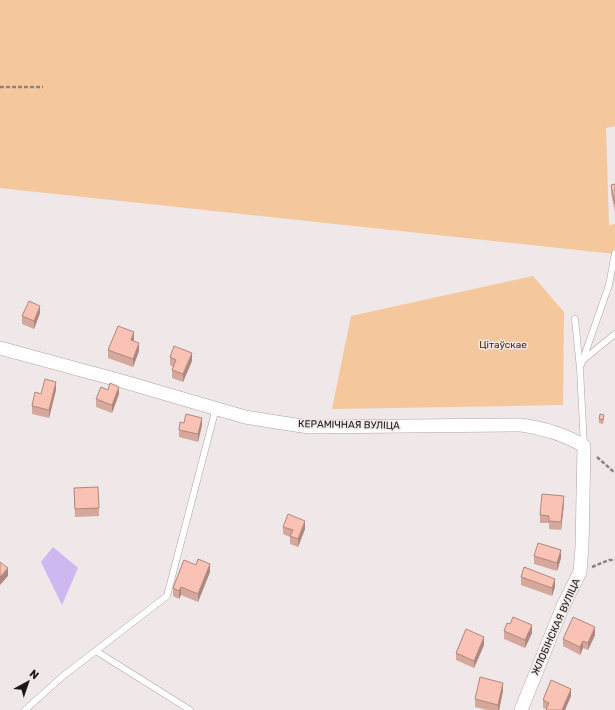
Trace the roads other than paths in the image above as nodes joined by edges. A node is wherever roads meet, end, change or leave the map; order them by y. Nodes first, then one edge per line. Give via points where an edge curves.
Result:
1 (615, 253) edge
2 (575, 319) dead end
3 (615, 334) edge
4 (0, 348) edge
5 (583, 360) junction
6 (580, 369) junction
7 (216, 408) junction
8 (584, 446) junction
9 (96, 651) junction
10 (25, 710) edge
11 (190, 710) edge
12 (521, 710) edge

1 - 5 lane via 609,285
2 - 6 lane
3 - 5 lane
4 - 7 street, КЕРАМІЧНАЯ ВУЛІЦА
5 - 6 lane
6 - 8 lane
7 - 8 street, КЕРАМІЧНАЯ ВУЛІЦА via 245,417 309,427 521,425 559,434
7 - 9 lane via 167,596
8 - 12 street, ЖЛОБІНСКАЯ ВУЛІЦА via 580,572
9 - 10 lane
9 - 11 lane

